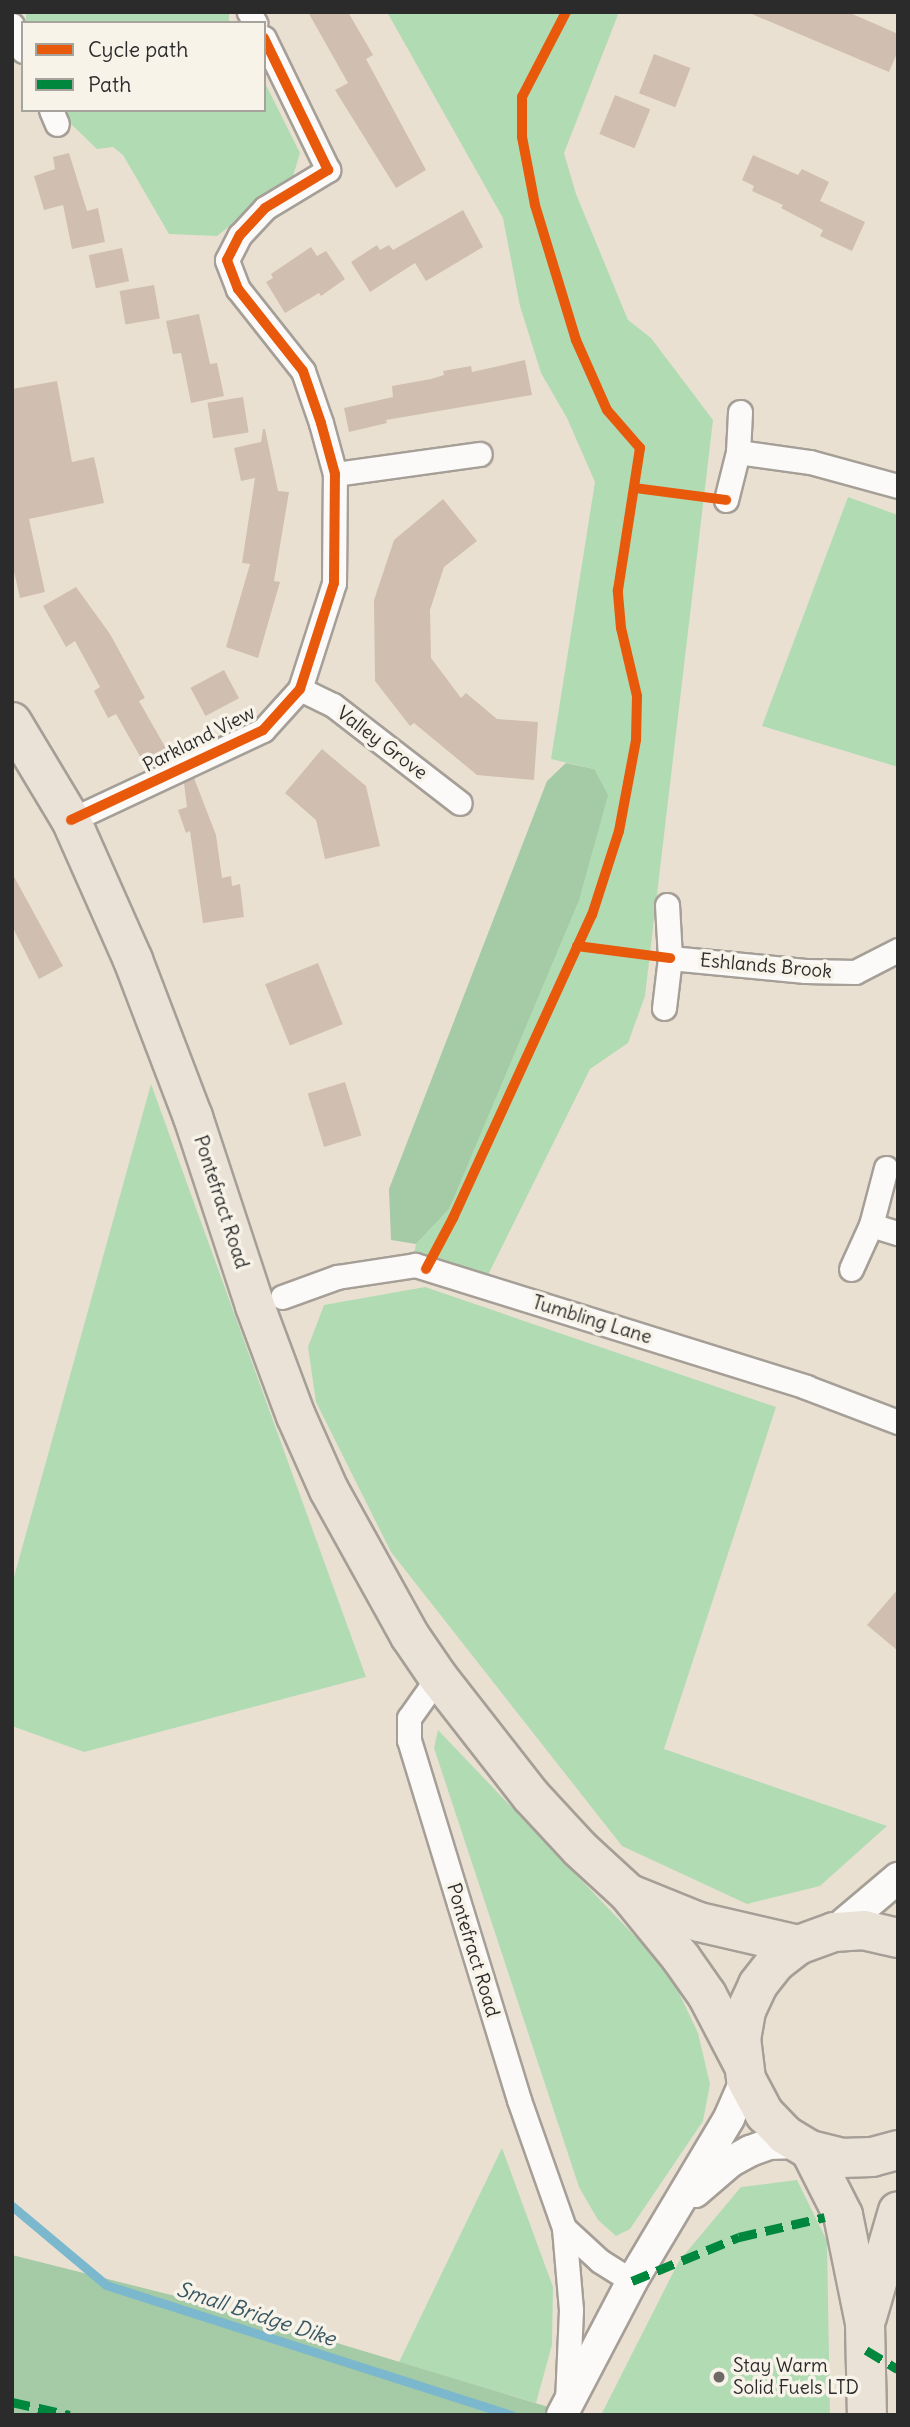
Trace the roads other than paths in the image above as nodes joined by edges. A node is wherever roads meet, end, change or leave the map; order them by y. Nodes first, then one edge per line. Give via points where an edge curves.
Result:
1 (12, 25) edge
2 (266, 42) edge
3 (21, 46) edge
4 (740, 412) dead end
5 (738, 453) junction
6 (480, 454) dead end
7 (335, 474) junction
8 (898, 486) edge
9 (726, 500) dead end
10 (300, 689) junction
11 (12, 722) edge
12 (460, 803) dead end
13 (71, 820) junction
14 (667, 905) dead end
15 (898, 950) edge
16 (670, 958) junction
17 (664, 1008) dead end
18 (886, 1168) dead end
19 (870, 1224) junction
20 (898, 1233) edge
21 (851, 1269) dead end
22 (282, 1297) dead end
23 (898, 1422) edge
24 (438, 1677) junction
25 (898, 1878) edge
26 (628, 1893) junction
27 (834, 1931) junction
28 (898, 1938) edge
29 (798, 1945) junction
30 (745, 2072) junction
31 (804, 2146) junction
32 (898, 2150) edge
33 (678, 2205) junction
34 (898, 2211) edge
35 (564, 2228) junction
36 (632, 2281) junction
37 (865, 2323) junction
38 (565, 2408) edge
39 (867, 2415) edge

1 - 3 street
2 - 7 street, Parkland View via 328,170 265,208 240,235 227,260 238,289 303,371
4 - 5 street
5 - 8 street via 810,462
5 - 9 street
6 - 7 street
7 - 10 street, Parkland View via 334,583
10 - 12 street, Valley Grove via 333,705
10 - 13 street, Parkland View via 263,730
11 - 13 highway, Pontefract Road
13 - 24 highway, Pontefract Road via 133,960 193,1117 254,1306 296,1416 329,1490 410,1636
14 - 16 street
15 - 16 street, Eshlands Brook via 855,972
16 - 17 street
18 - 19 street
19 - 20 street
19 - 21 street
22 - 23 street, Tumbling Lane via 337,1277 415,1265 806,1387
24 - 26 highway, Pontefract Road via 531,1797
24 - 35 street, Pontefract Road via 409,1718 409,1740 519,2100
25 - 27 street
26 - 29 highway, Pontefract Road via 699,1922
26 - 30 highway, Pontefract Road via 707,1996
27 - 28 highway via 864,1930
27 - 29 highway
29 - 30 highway via 775,1963 746,2011 741,2038
30 - 31 highway via 765,2114
30 - 33 street, Pontefract Road via 729,2118
31 - 32 highway via 841,2158
31 - 33 street, Pontefract Road via 769,2144 750,2151
31 - 37 highway via 843,2216
33 - 36 street, Pontefract Road
34 - 37 highway
35 - 36 street, Pontefract Road via 600,2261
35 - 38 street, Pontefract Road via 571,2310
36 - 38 street, Pontefract Road
37 - 39 highway

